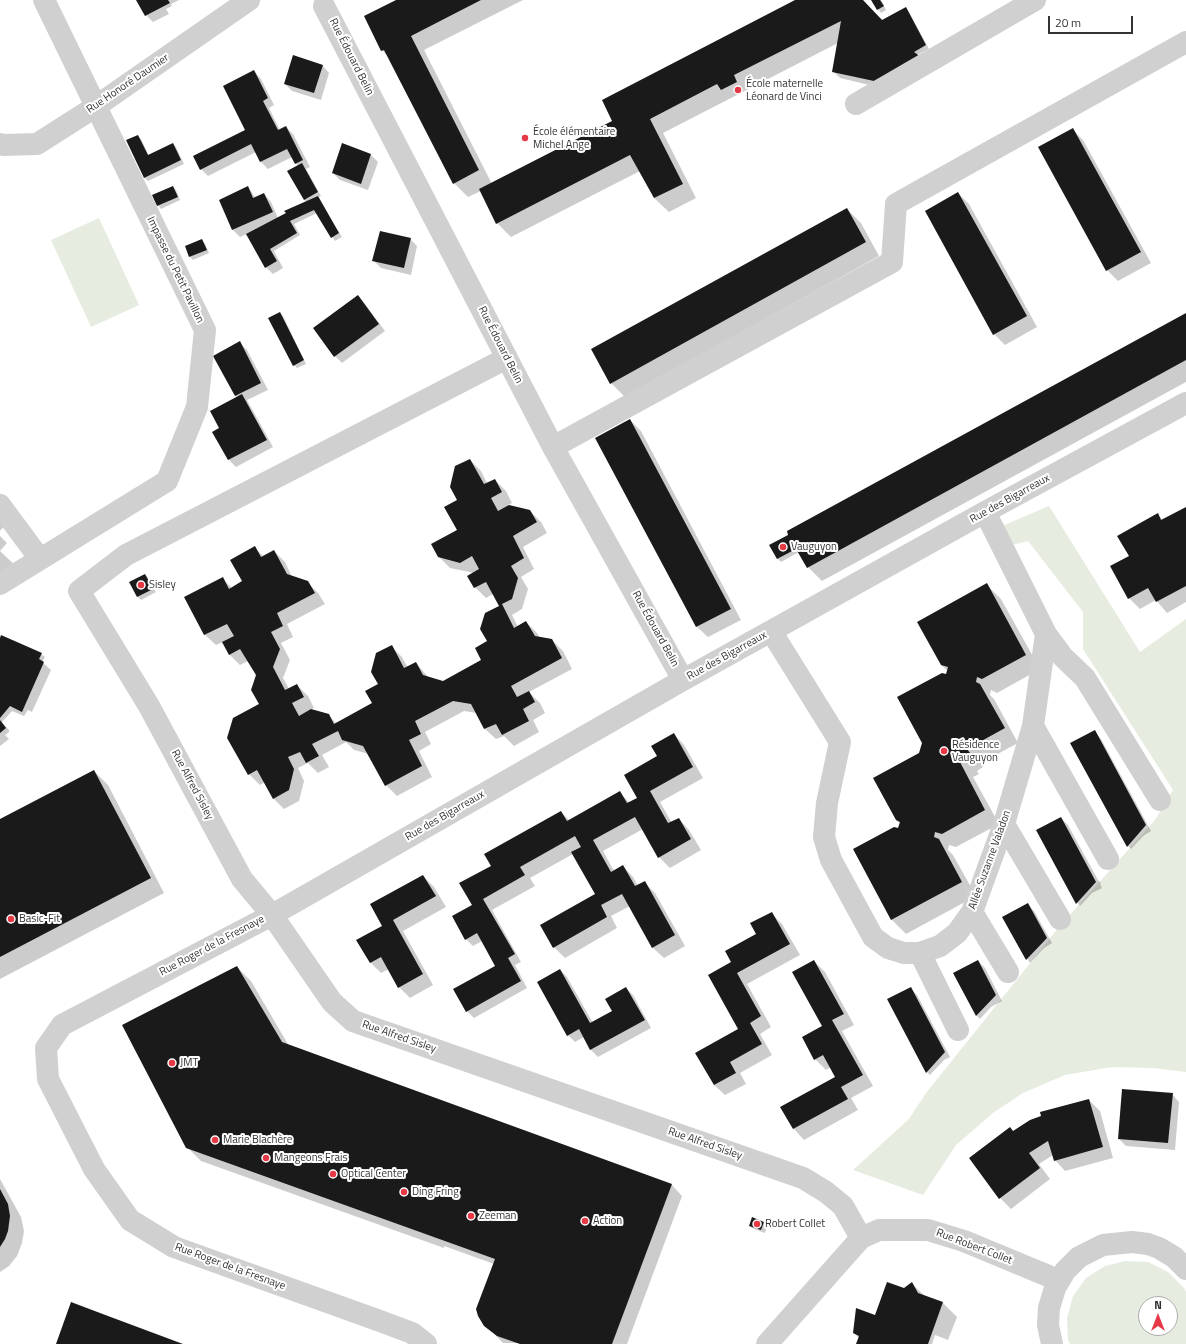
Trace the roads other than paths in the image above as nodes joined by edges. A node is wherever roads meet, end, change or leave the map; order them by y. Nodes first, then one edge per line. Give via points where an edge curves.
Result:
1 (44, 0) edge
2 (249, 0) edge
3 (1035, 0) edge
4 (327, 2) edge
5 (1186, 42) edge
6 (856, 104) dead end
7 (95, 107) junction
8 (0, 144) edge
9 (507, 358) junction
10 (1186, 403) edge
11 (553, 447) junction
12 (0, 505) edge
13 (986, 512) junction
14 (40, 559) junction
15 (0, 584) edge
16 (771, 631) junction
17 (1046, 634) junction
18 (683, 680) junction
19 (1033, 726) junction
20 (1160, 800) dead end
21 (1004, 824) junction
22 (1108, 859) dead end
23 (972, 912) junction
24 (272, 915) junction
25 (1060, 919) dead end
26 (920, 953) junction
27 (1008, 972) dead end
28 (958, 1030) dead end
29 (861, 1238) junction
30 (1186, 1269) edge
31 (1058, 1280) junction
32 (426, 1344) edge
33 (768, 1344) edge
34 (1052, 1344) edge

1 - 7 street, Impasse du Petit Pavillon
2 - 7 street, Rue Honoré Daumier
3 - 6 street
4 - 9 street, Rue Édouard Belin
5 - 11 street via 896,204 892,262
7 - 8 street, Rue Honoré Daumier via 37,144
7 - 14 street, Impasse du Petit Pavillon via 205,330 197,407 167,481
9 - 11 street, Rue Édouard Belin
9 - 24 street, Rue Alfred Sisley via 126,556 79,591 149,706 242,879
10 - 13 street, Rue des Bigarreaux
11 - 18 street, Rue Édouard Belin
12 - 14 street
13 - 16 street, Rue des Bigarreaux
13 - 17 street
14 - 15 street, Impasse du Petit Pavillon
16 - 18 street, Rue des Bigarreaux
16 - 26 street, Allée Suzanne Valadon via 840,742 827,803 824,837 831,860 873,937 888,948 904,953
17 - 19 street, Allée Suzanne Valadon
17 - 20 street via 1063,657 1085,678
18 - 24 street, Rue des Bigarreaux
19 - 21 street, Allée Suzanne Valadon
19 - 22 street
21 - 23 street, Allée Suzanne Valadon
21 - 25 street
23 - 26 street, Allée Suzanne Valadon via 957,933 940,946
23 - 27 street
24 - 29 street, Rue Alfred Sisley via 332,1002 353,1021 803,1178 843,1206
24 - 32 street, Rue Roger de la Fresnaye via 62,1025 46,1048 48,1079 94,1169 130,1220 174,1247 412,1333
26 - 28 street
29 - 31 street, Rue Robert Collet via 879,1230 928,1230 964,1241
29 - 33 street, Rue Robert Collet
30 - 31 street via 1174,1257 1159,1248 1132,1242 1103,1245 1079,1257
31 - 34 street via 1049,1308 1048,1325

